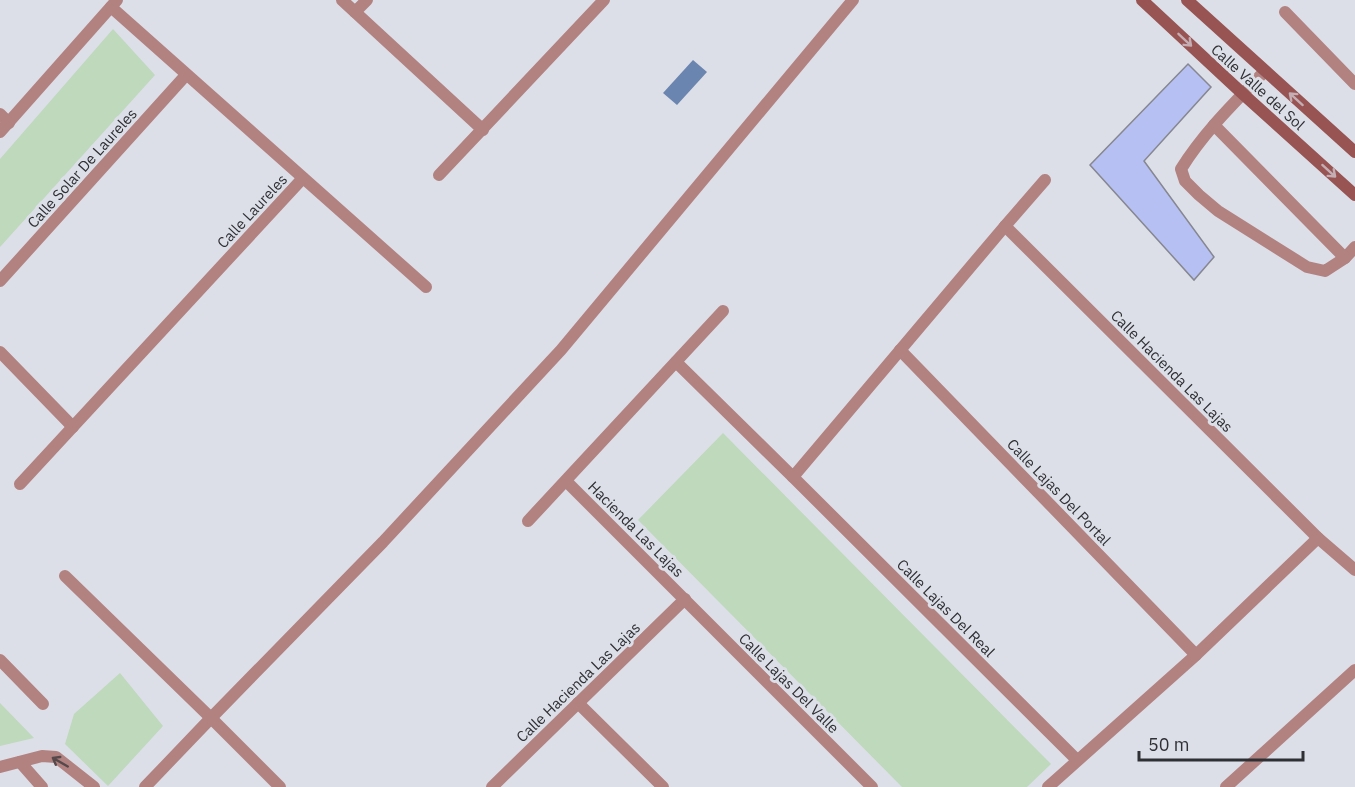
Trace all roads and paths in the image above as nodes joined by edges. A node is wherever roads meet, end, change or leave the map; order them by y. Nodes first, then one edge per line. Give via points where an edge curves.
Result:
1 (342, 0) edge
2 (367, 0) edge
3 (604, 0) edge
4 (853, 0) edge
5 (1142, 0) edge
6 (1187, 0) edge
7 (114, 3) edge
8 (355, 12) junction
9 (1285, 12) dead end
10 (1265, 71) junction
11 (186, 75) junction
12 (1355, 84) edge
13 (1242, 94) junction
14 (5, 118) edge
15 (1214, 125) junction
16 (483, 130) junction
17 (0, 132) edge
18 (1355, 152) edge
19 (439, 175) dead end
20 (303, 178) junction
21 (1045, 180) dead end
22 (1355, 195) edge
23 (1005, 226) junction
24 (1355, 247) edge
25 (1345, 258) junction
26 (0, 281) edge
27 (426, 287) dead end
28 (723, 311) dead end
29 (900, 350) junction
30 (0, 352) edge
31 (676, 362) junction
32 (73, 427) junction
33 (793, 477) junction
34 (566, 481) junction
35 (20, 484) dead end
36 (528, 521) dead end
37 (1318, 538) junction
38 (1355, 570) edge
39 (65, 576) dead end
40 (685, 599) junction
41 (1196, 655) junction
42 (0, 660) edge
43 (1355, 670) edge
44 (578, 703) junction
45 (43, 704) dead end
46 (211, 718) junction
47 (1077, 760) junction
48 (20, 762) junction
49 (0, 767) edge
50 (1051, 786) edge
51 (42, 787) edge
52 (94, 787) edge
53 (145, 787) edge
54 (280, 787) edge
55 (492, 787) edge
56 (663, 787) edge
57 (872, 787) edge
58 (1226, 787) edge

1 - 8 street
2 - 8 street
3 - 16 street
4 - 46 street via 561,350 383,542
5 -> 13 main road, Calle Valle del Sol
6 - 10 main road, Calle Valle del Sol
7 - 11 street, Calle Laureles
7 - 14 street, Calle Laureles
8 - 16 street
9 - 12 street
10 - 13 street
18 -> 10 main road, Calle Valle del Sol
11 - 20 street, Calle Laureles
11 - 26 street, Calle Solar De Laureles
13 - 15 street
13 -> 22 main road, Calle Valle del Sol
14 - 17 street, Calle Laureles
15 - 25 street
15 - 25 street via 1181,169 1185,181 1218,211 1307,267 1325,271
16 - 19 street
20 - 27 street
20 - 32 street, Calle Laureles
21 - 23 street
23 - 29 street
23 - 37 street, Calle Hacienda Las Lajas
24 - 25 street
28 - 31 street, Hacienda Las Lajas
29 - 33 street
29 - 41 street, Calle Lajas Del Portal
30 - 32 street
31 - 33 street
31 - 34 street, Hacienda Las Lajas
32 - 35 street, Calle Laureles
33 - 47 street, Calle Lajas Del Real
34 - 36 street, Hacienda Las Lajas
34 - 40 street, Hacienda Las Lajas
37 - 38 street, Calle Hacienda Las Lajas
37 - 41 street
39 - 46 street
40 - 44 street, Calle Hacienda Las Lajas
40 - 57 street, Calle Lajas Del Valle
41 - 47 street
42 - 45 street
43 - 58 street
44 - 55 street, Calle Hacienda Las Lajas
44 - 56 street
46 - 53 street
46 - 54 street
47 - 50 street
48 - 49 street
48 - 51 street
52 -> 48 street via 56,757

